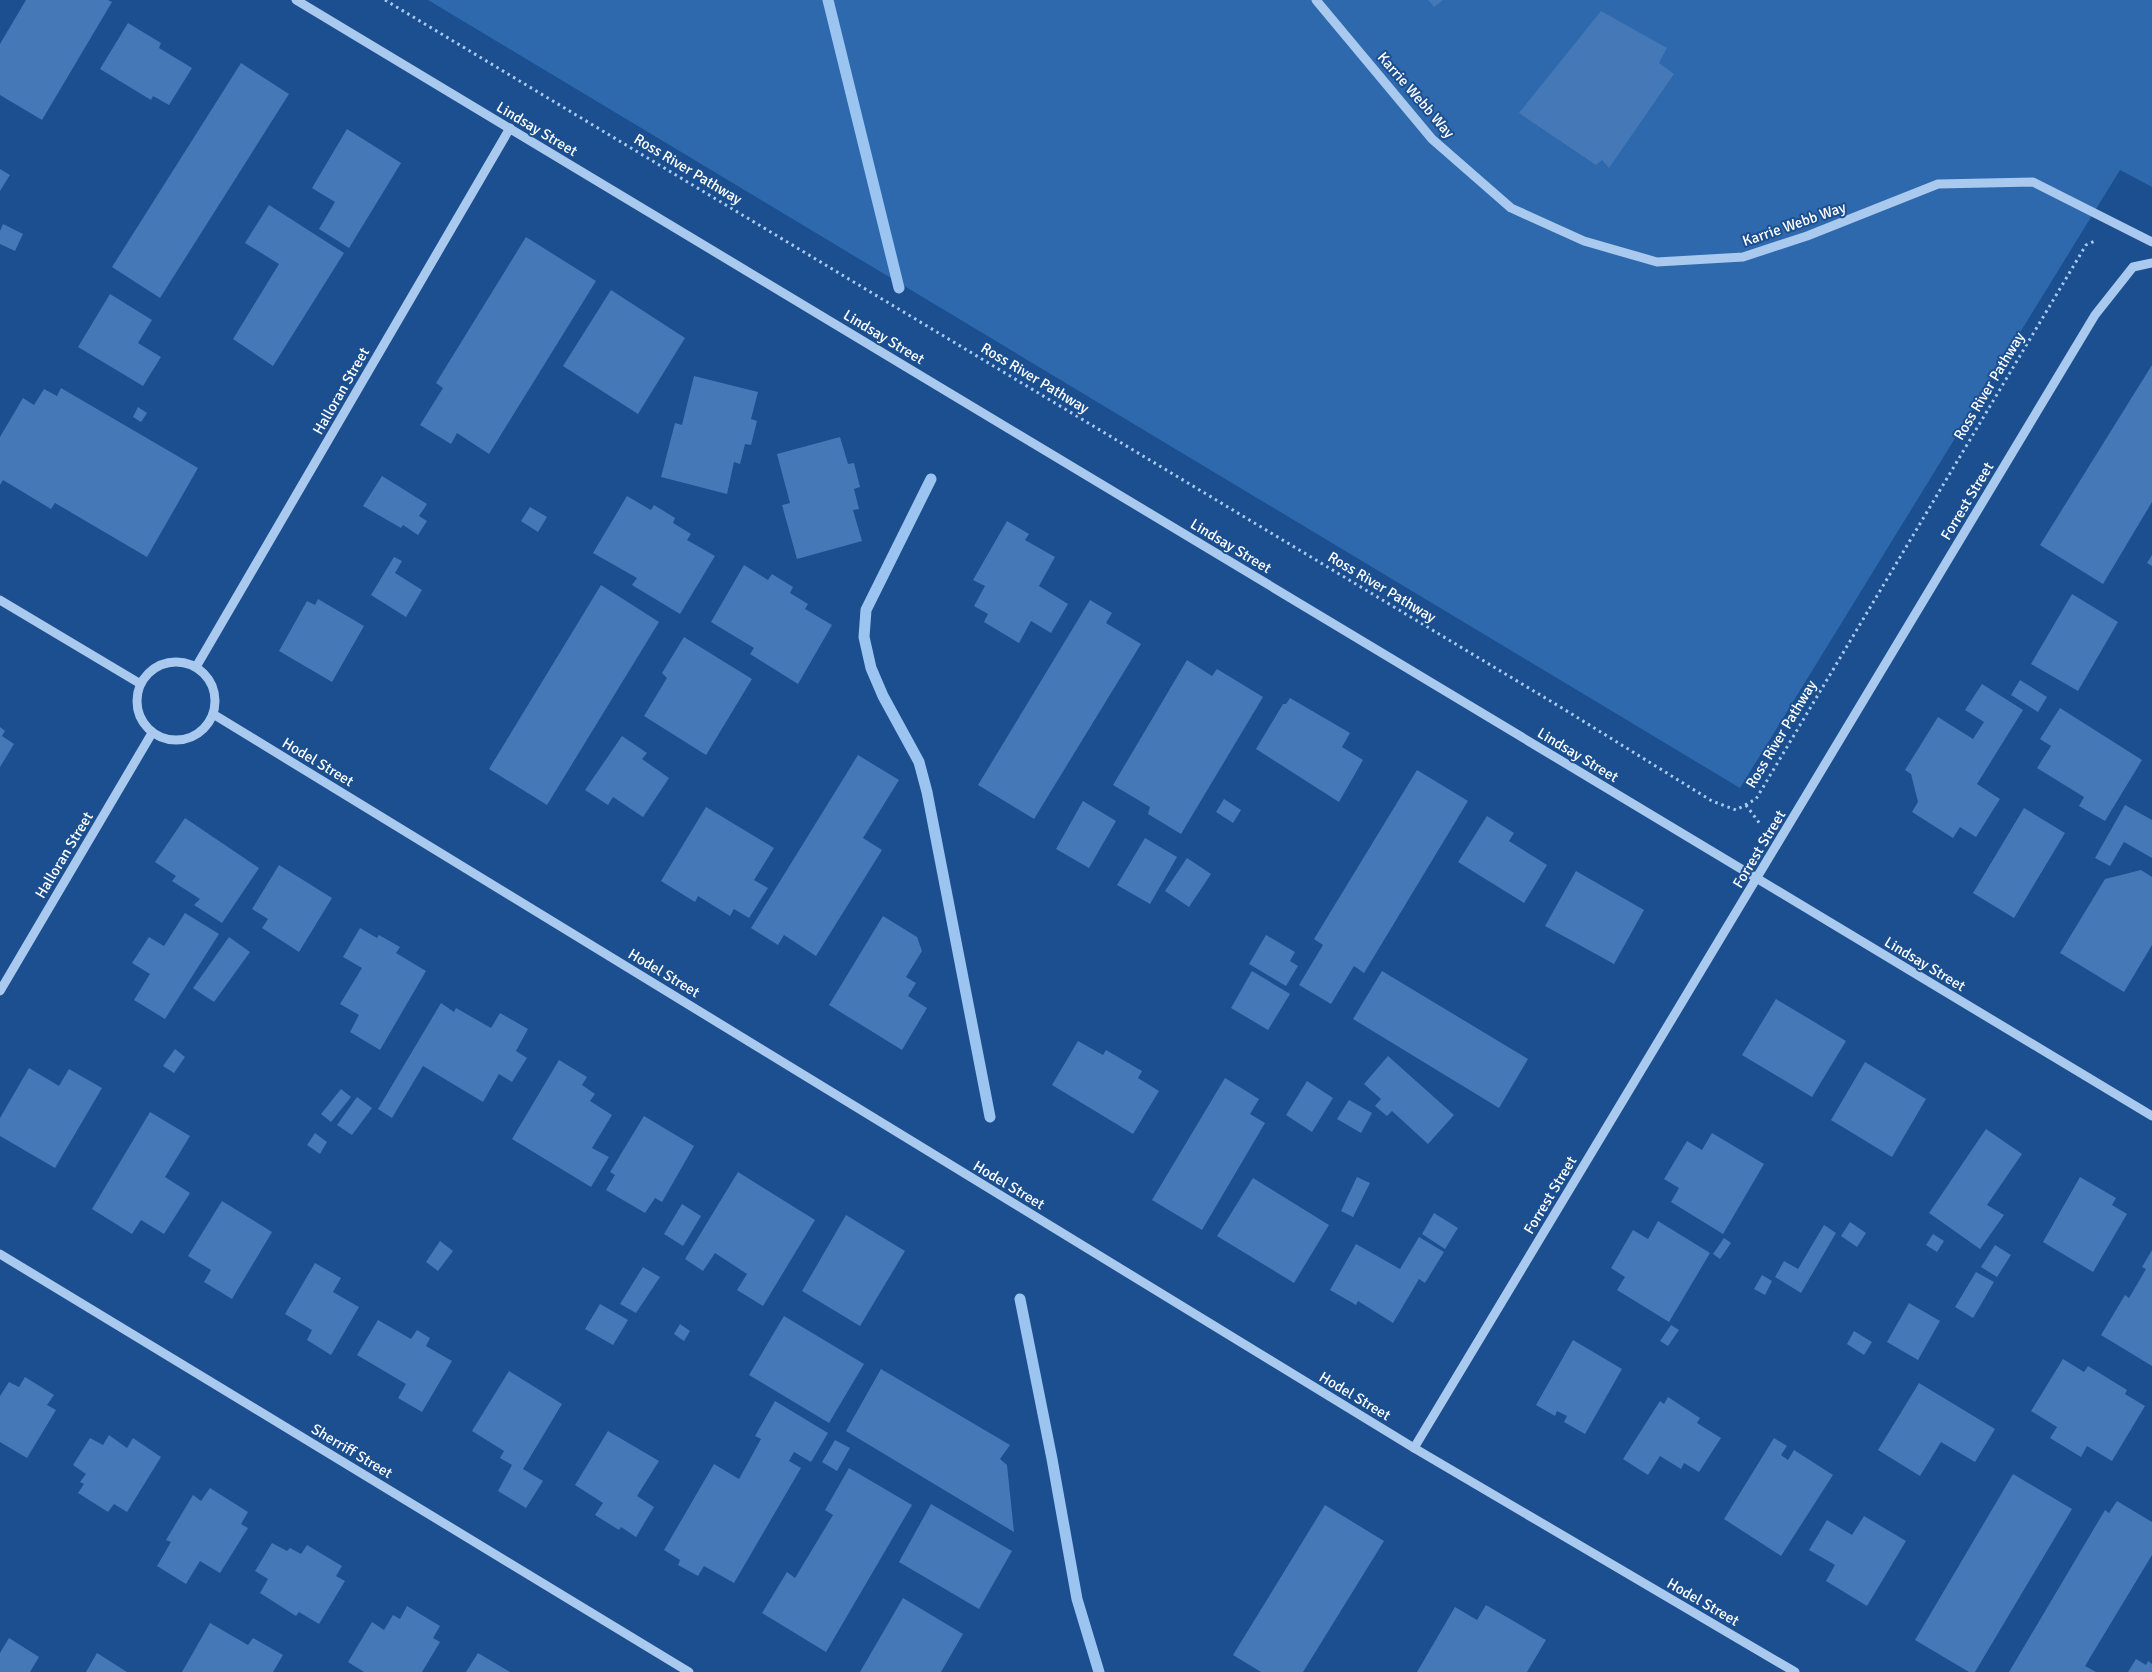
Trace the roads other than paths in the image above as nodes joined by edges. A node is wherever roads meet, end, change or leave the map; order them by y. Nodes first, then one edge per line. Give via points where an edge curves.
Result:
1 (296, 0) edge
2 (1316, 0) edge
3 (510, 128) junction
4 (2152, 242) edge
5 (2152, 263) edge
6 (0, 600) edge
7 (196, 667) junction
8 (140, 683) junction
9 (213, 714) junction
10 (152, 733) junction
11 (1757, 878) junction
12 (0, 991) edge
13 (2152, 1116) edge
14 (0, 1254) edge
15 (1414, 1448) junction
16 (689, 1672) edge
17 (1795, 1672) edge

1 - 3 street, Lindsay Street
2 - 4 street, Karrie Webb Way via 1432,138 1511,208 1584,241 1658,262 1743,257 1807,236 1938,184 2033,182
3 - 7 street, Halloran Street
3 - 11 street, Lindsay Street
5 - 11 street, Forrest Street via 2133,267 2095,315
6 - 8 street
7 - 8 street via 184,662 171,662 158,666
7 - 9 street via 207,676 213,689
8 - 10 street via 137,711
9 - 10 street via 207,726 183,740 169,740
9 - 15 street, Hodel Street
10 - 12 street, Halloran Street
11 - 13 street, Lindsay Street
11 - 15 street, Forrest Street
14 - 16 street, Sherriff Street
15 - 17 street, Hodel Street

